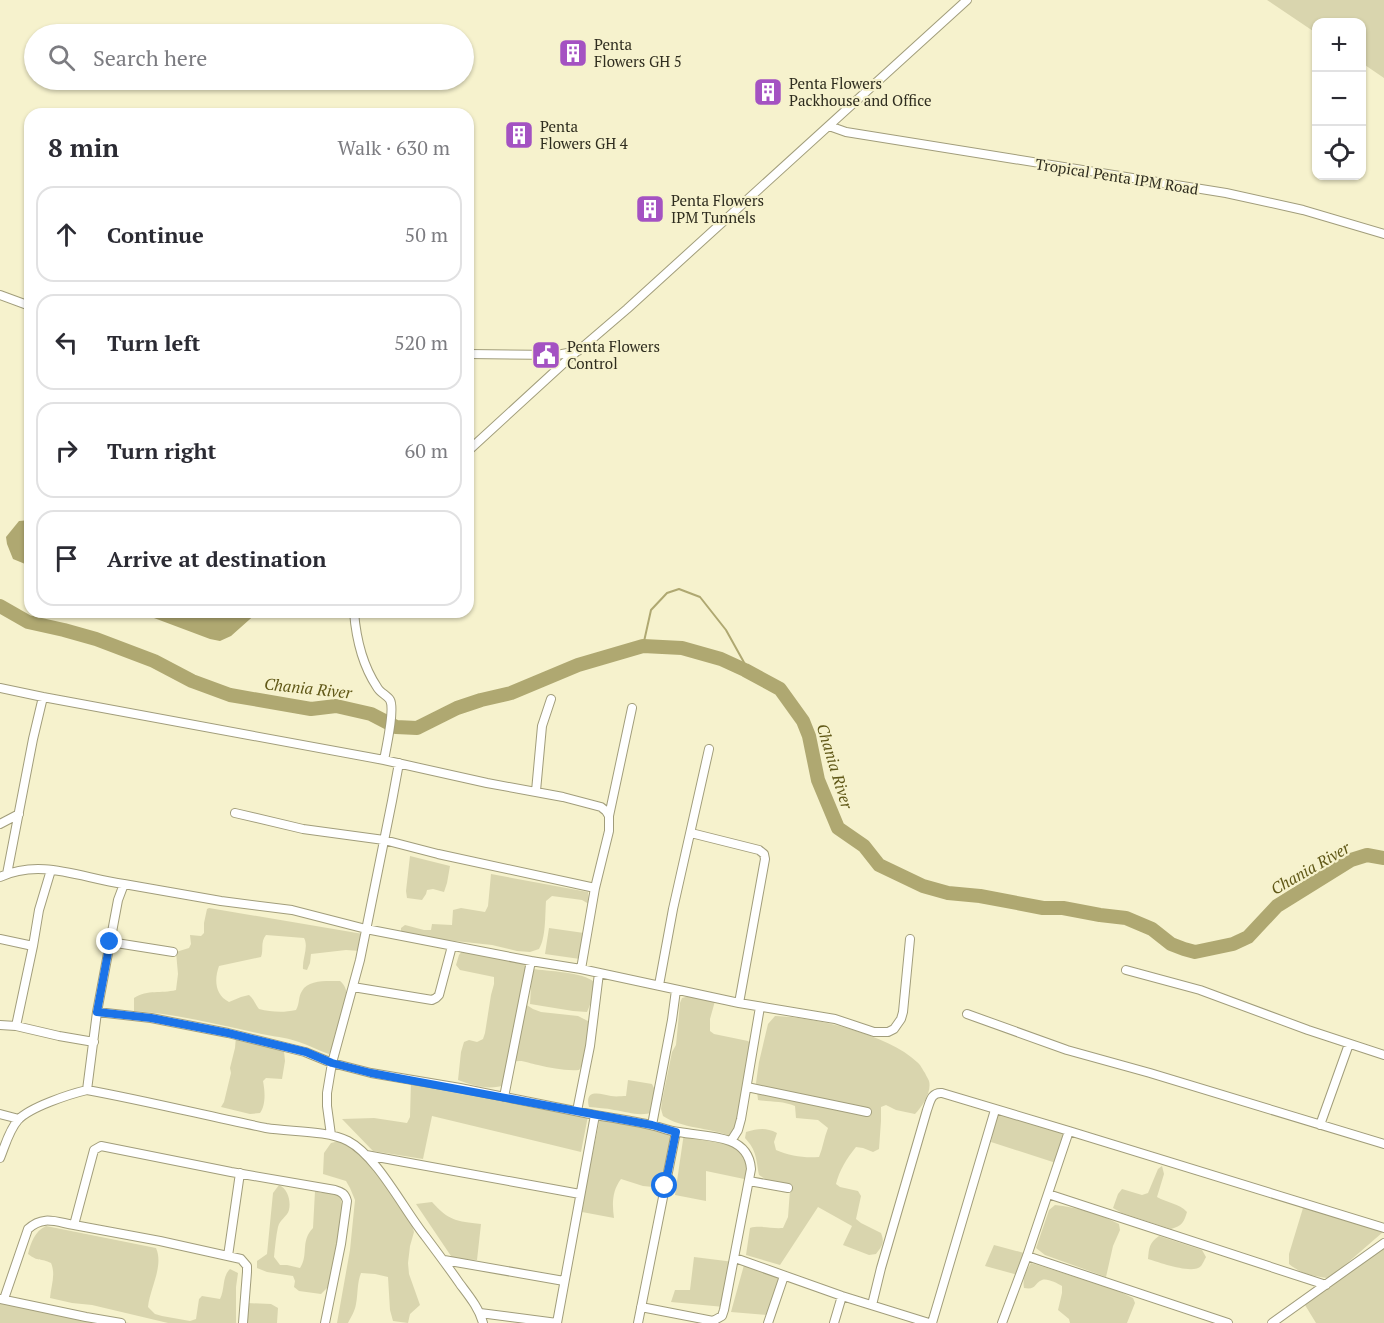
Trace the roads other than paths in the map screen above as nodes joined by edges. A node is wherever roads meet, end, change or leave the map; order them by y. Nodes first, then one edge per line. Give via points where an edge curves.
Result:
1 (967, 0) edge
2 (826, 128) junction
3 (1384, 234) edge
4 (0, 295) edge
5 (24, 304) edge
6 (578, 351) junction
7 (474, 354) edge
8 (474, 446) edge
9 (355, 618) edge
10 (0, 688) edge
11 (43, 697) junction
12 (551, 699) dead end
13 (632, 708) dead end
14 (709, 748) dead end
15 (384, 760) junction
16 (399, 763) junction
17 (536, 791) junction
18 (235, 813) dead end
19 (19, 814) junction
20 (609, 816) junction
21 (0, 824) edge
22 (691, 833) junction
23 (384, 840) junction
24 (51, 870) junction
25 (4, 876) edge
26 (123, 884) junction
27 (595, 888) junction
28 (366, 929) junction
29 (0, 939) edge
30 (910, 939) dead end
31 (110, 942) junction
32 (33, 946) junction
33 (452, 946) junction
34 (172, 952) dead end
35 (531, 961) junction
36 (581, 969) junction
37 (1126, 969) dead end
38 (599, 973) junction
39 (659, 985) junction
40 (353, 987) junction
41 (676, 990) junction
42 (739, 1004) junction
43 (760, 1008) junction
44 (97, 1012) junction
45 (967, 1014) dead end
46 (0, 1025) edge
47 (16, 1026) junction
48 (94, 1042) junction
49 (1349, 1044) junction
50 (1384, 1055) edge
51 (332, 1063) junction
52 (747, 1087) junction
53 (87, 1090) junction
54 (504, 1097) junction
55 (995, 1110) junction
56 (577, 1111) junction
57 (867, 1112) dead end
58 (0, 1114) edge
59 (595, 1115) junction
60 (18, 1119) junction
61 (652, 1125) junction
62 (1320, 1125) junction
63 (1069, 1131) junction
64 (676, 1132) junction
65 (331, 1135) junction
66 (731, 1141) junction
67 (1384, 1144) edge
68 (366, 1155) junction
69 (0, 1158) edge
70 (240, 1173) junction
71 (749, 1181) junction
72 (789, 1188) dead end
73 (580, 1194) junction
74 (1048, 1194) junction
75 (74, 1225) junction
76 (1384, 1228) edge
77 (1384, 1243) edge
78 (228, 1256) junction
79 (1027, 1256) junction
80 (735, 1258) junction
81 (444, 1260) junction
82 (784, 1276) junction
83 (564, 1281) junction
84 (1326, 1285) junction
85 (842, 1296) junction
86 (2, 1299) edge
87 (872, 1305) junction
88 (642, 1307) junction
89 (480, 1313) junction
90 (909, 1320) edge
91 (122, 1323) edge
92 (243, 1323) edge
93 (325, 1323) edge
94 (483, 1323) edge
95 (557, 1323) edge
96 (638, 1323) edge
97 (768, 1323) edge
98 (834, 1323) edge
99 (931, 1323) edge
100 (1002, 1323) edge
101 (1228, 1323) edge
102 (1272, 1323) edge

1 - 2 street
2 - 3 street, Tropical Penta IPM Road via 1226,194 1303,210
2 - 6 street
4 - 5 street
6 - 7 street via 547,355
6 - 8 street
9 - 15 street via 369,673 391,704
10 - 11 street
11 - 15 street
11 - 19 street
12 - 17 street via 542,726
13 - 20 street
14 - 22 street
15 - 16 street
16 - 17 street
16 - 23 street
17 - 20 street via 602,807
18 - 23 street via 303,829
19 - 21 street
19 - 25 street
20 - 27 street
22 - 39 street
22 - 42 street via 764,854
23 - 27 street
23 - 28 street
24 - 25 street via 23,869
24 - 26 street
24 - 32 street
26 - 28 street via 292,910
26 - 31 street
27 - 36 street
28 - 33 street
28 - 40 street
29 - 32 street
30 - 43 street via 903,1012 898,1024 888,1032 874,1032 816,1015
31 - 34 street
31 - 44 street
32 - 47 street
33 - 35 street
33 - 40 street via 436,998
35 - 36 street
35 - 54 street
36 - 38 street
37 - 49 street via 1200,990
38 - 39 street
38 - 56 street
39 - 41 street
40 - 51 street
41 - 42 street
41 - 61 street
42 - 43 street
43 - 52 street
44 - 48 street
44 - 51 street via 228,1033 306,1052
45 - 62 street via 1067,1050
46 - 47 street
47 - 48 street
48 - 53 street
49 - 50 street
49 - 62 street
51 - 54 street
51 - 65 street via 327,1106
52 - 57 street
52 - 66 street via 738,1130
53 - 60 street via 36,1108
53 - 65 street via 270,1128
54 - 56 street
55 - 63 street
55 - 87 street via 942,1093 931,1097
55 - 99 street
56 - 59 street
58 - 60 street
59 - 61 street
59 - 73 street
60 - 69 street
61 - 64 street
62 - 67 street
63 - 74 street
63 - 76 street
64 - 66 street
64 - 88 street
65 - 68 street via 348,1141
66 - 71 street via 749,1156
68 - 73 street
68 - 81 street
70 - 75 street via 98,1146
70 - 78 street
70 - 93 street via 345,1195
71 - 72 street
71 - 80 street
73 - 83 street
74 - 79 street
74 - 84 street
75 - 78 street
75 - 86 street via 47,1220 28,1229
77 - 84 street
78 - 92 street via 242,1259 247,1266
79 - 100 street
79 - 101 street
80 - 82 street
80 - 88 street via 719,1318 713,1321
81 - 83 street
81 - 89 street
82 - 85 street
82 - 97 street
83 - 95 street
84 - 102 street
85 - 87 street
85 - 98 street
86 - 91 street
87 - 90 street
88 - 96 street
89 - 94 street
89 - 95 street
90 - 99 street

